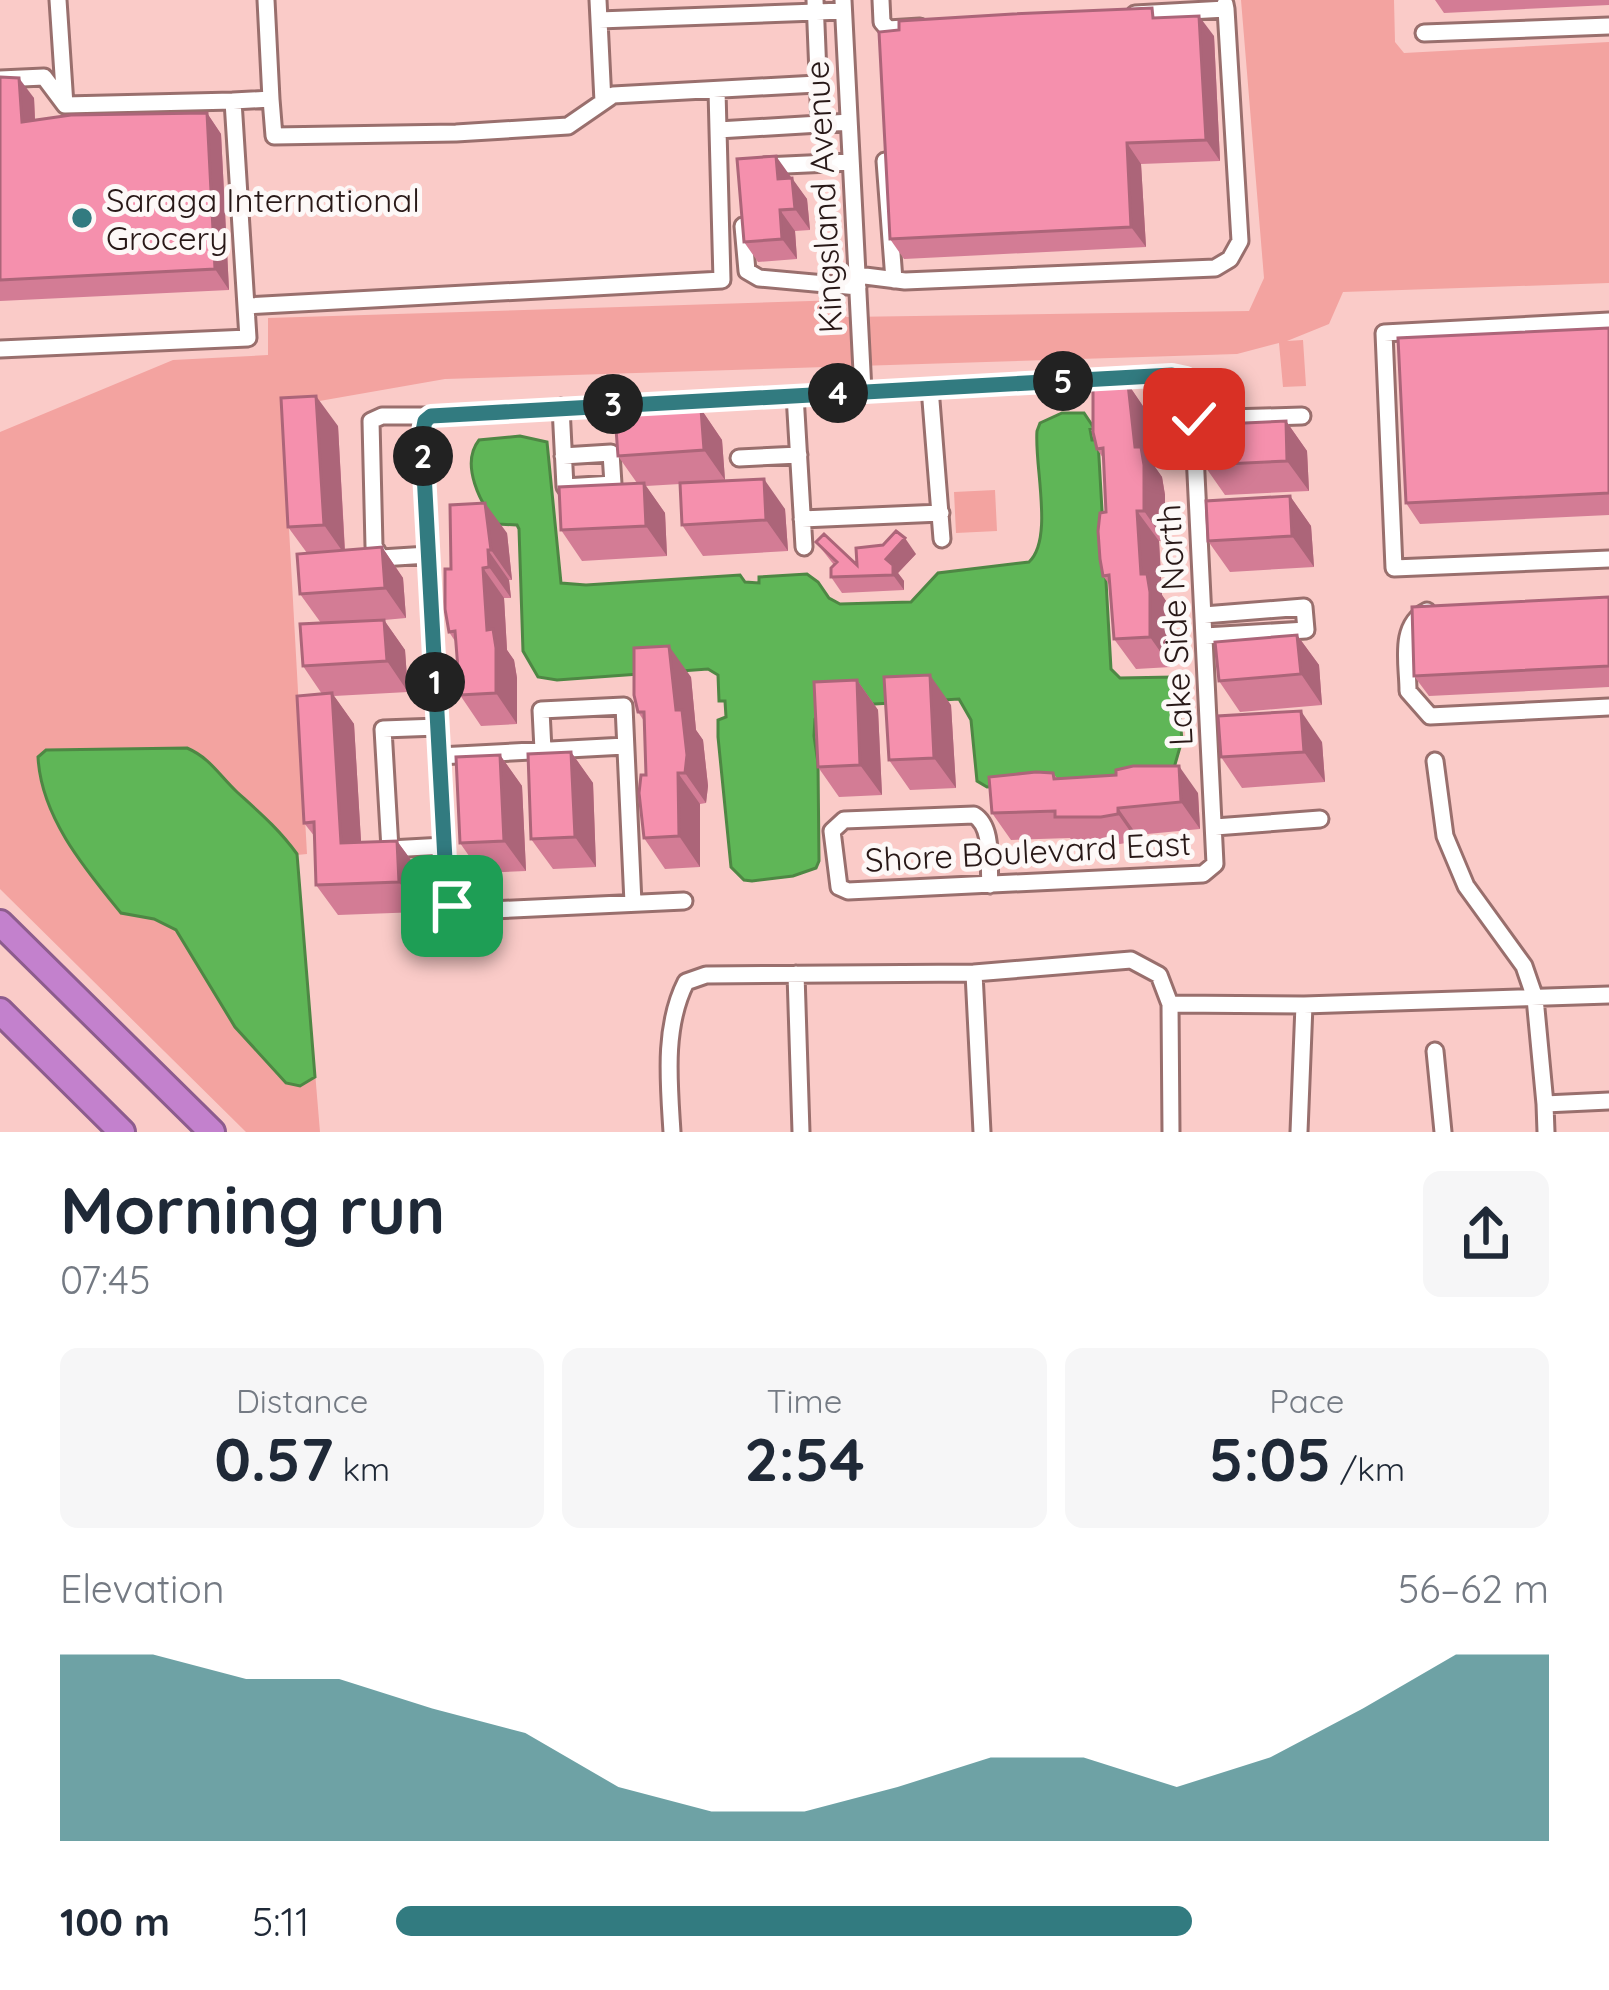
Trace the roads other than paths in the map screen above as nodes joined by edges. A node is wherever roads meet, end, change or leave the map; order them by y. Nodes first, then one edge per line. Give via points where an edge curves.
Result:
1 (58, 0) edge
2 (266, 0) edge
3 (598, 0) edge
4 (881, 0) edge
5 (1225, 4) edge
6 (843, 5) edge
7 (814, 6) edge
8 (1170, 6) edge
9 (699, 8) edge
10 (645, 9) edge
11 (1124, 14) edge
12 (599, 20) junction
13 (944, 26) edge
14 (1609, 26) edge
15 (1424, 33) dead end
16 (0, 79) edge
17 (817, 84) junction
18 (717, 90) junction
19 (271, 99) junction
20 (233, 101) junction
21 (603, 102) junction
22 (65, 105) junction
23 (849, 122) junction
24 (820, 124) junction
25 (718, 130) junction
26 (885, 160) edge
27 (851, 162) junction
28 (739, 168) edge
29 (742, 209) edge
30 (894, 280) junction
31 (858, 281) junction
32 (246, 306) junction
33 (1609, 321) edge
34 (0, 350) edge
35 (930, 388) junction
36 (863, 392) junction
37 (795, 395) junction
38 (561, 407) junction
39 (1302, 416) dead end
40 (428, 418) junction
41 (1194, 419) junction
42 (799, 455) junction
43 (563, 456) dead end
44 (739, 458) dead end
45 (940, 513) junction
46 (802, 519) junction
47 (942, 539) dead end
48 (804, 547) dead end
49 (428, 555) junction
50 (1609, 560) edge
51 (1454, 608) edge
52 (1204, 615) junction
53 (1205, 636) junction
54 (1609, 707) edge
55 (438, 727) junction
56 (625, 746) junction
57 (542, 751) junction
58 (439, 756) junction
59 (1435, 760) dead end
60 (1320, 820) dead end
61 (1215, 827) junction
62 (444, 846) junction
63 (1212, 870) joint
64 (990, 885) junction
65 (684, 901) dead end
66 (633, 903) junction
67 (0, 923) edge
68 (974, 973) junction
69 (796, 974) junction
70 (1609, 994) edge
71 (1535, 998) junction
72 (1170, 1004) junction
73 (1304, 1005) junction
74 (0, 1011) edge
75 (1435, 1051) dead end
76 (1609, 1100) edge
77 (1545, 1103) junction
78 (122, 1132) edge
79 (212, 1132) edge
80 (672, 1132) edge
81 (801, 1132) edge
82 (982, 1132) edge
83 (1171, 1132) edge
84 (1299, 1132) edge
85 (1443, 1132) edge
86 (1546, 1132) edge

1 - 22 street
2 - 19 street
3 - 12 street
4 - 13 street via 888,29
5 - 8 street
5 - 30 street via 1240,241 1230,259 1215,268
6 - 7 street
6 - 23 street, Kingsland Avenue
7 - 9 street
7 - 17 street
8 - 11 street
9 - 10 street
10 - 12 street
12 - 21 street
14 - 15 street
16 - 22 street via 44,77
17 - 18 street
17 - 24 street
18 - 21 street
18 - 25 street
19 - 20 street
19 - 21 street via 274,136 568,126
20 - 22 street
20 - 32 street
23 - 24 street
23 - 27 street, Kingsland Avenue
24 - 25 street
25 - 32 street via 722,280
26 - 30 street
27 - 28 street
27 - 31 street, Kingsland Avenue
29 - 31 street via 747,272
30 - 31 street
31 - 36 street, Kingsland Avenue
32 - 34 street via 248,338
33 - 50 street via 1384,334 1394,568
35 - 36 street
35 - 41 street, Lake Side North via 1186,378
35 - 45 street
36 - 37 street
37 - 38 street
37 - 42 street
38 - 40 street
38 - 43 street
39 - 41 street
40 - 49 street
40 - 49 street via 371,421 374,546 381,557
41 - 52 street, Lake Side North
42 - 44 street
42 - 46 street
45 - 46 street
45 - 47 street
46 - 48 street
49 - 55 street
51 - 54 street via 1417,616 1408,630 1408,691 1430,716
52 - 53 street, Lake Side North
52 - 53 street via 1304,607 1307,618 1306,630
53 - 61 street, Lake Side North
55 - 58 street
55 - 62 street via 383,729 390,850
56 - 57 street
56 - 57 street via 624,706 541,710
56 - 66 street
57 - 58 street
58 - 62 street
59 - 71 street via 1445,836 1466,886 1508,940
60 - 61 street
61 - 63 street, Lake Side North
62 - 66 street via 452,906
63 - 64 street, Shore Boulevard East
64 - 64 street, Shore Boulevard East via 848,891 836,877 832,831 844,820 974,815 987,827
65 - 66 street
67 - 79 highway
68 - 69 street
68 - 72 street via 1131,960 1159,975
68 - 82 street
69 - 80 street via 686,982 668,1071
69 - 81 street
70 - 71 street
71 - 73 street
71 - 77 street
72 - 73 street
72 - 83 street
73 - 84 street
74 - 78 highway
75 - 85 street
76 - 77 street
77 - 86 street

